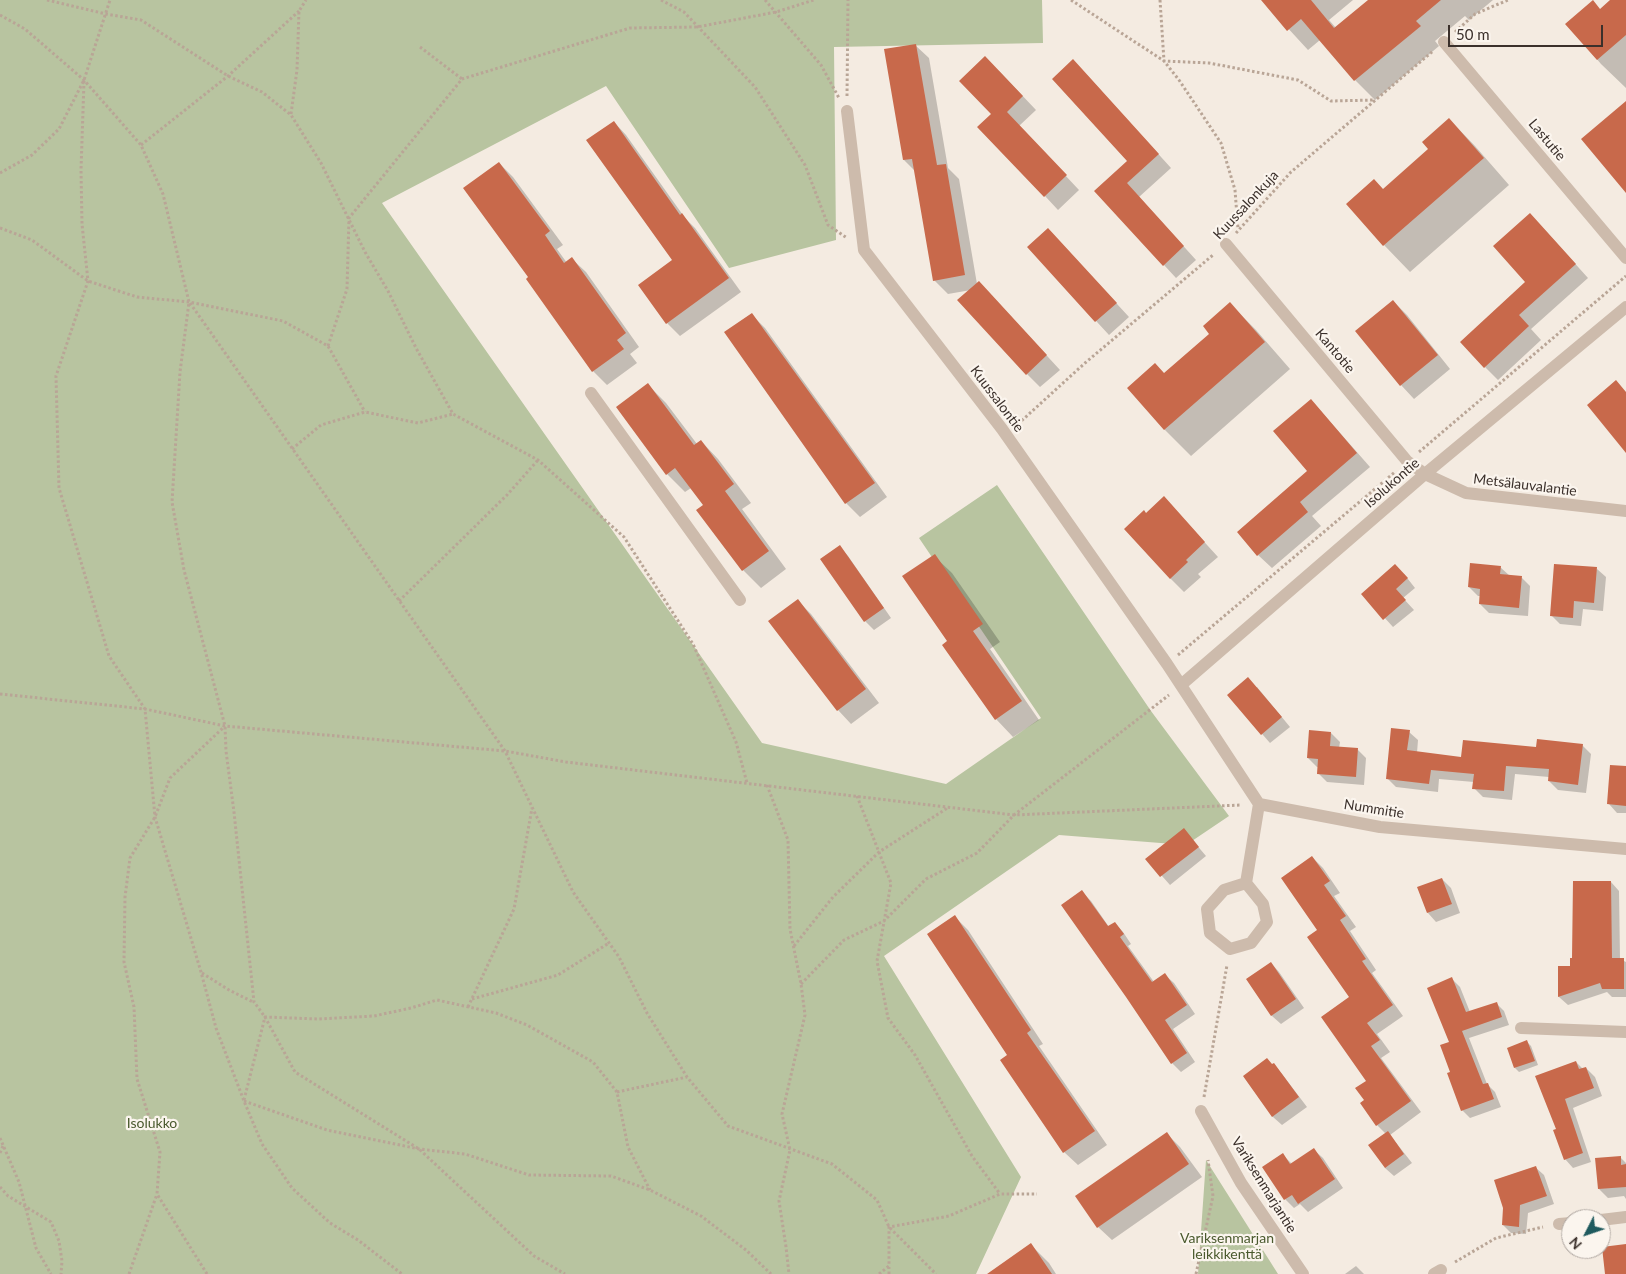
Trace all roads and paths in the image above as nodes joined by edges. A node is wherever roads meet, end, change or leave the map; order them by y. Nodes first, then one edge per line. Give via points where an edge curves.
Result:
1 (47, 0) edge
2 (110, 0) edge
3 (306, 0) edge
4 (661, 0) edge
5 (765, 0) edge
6 (814, 0) edge
7 (848, 0) edge
8 (1071, 0) edge
9 (1160, 0) edge
10 (1508, 0) edge
11 (299, 11) junction
12 (776, 12) junction
13 (106, 14) junction
14 (0, 15) edge
15 (697, 27) junction
16 (1444, 42) junction
17 (420, 48) dead end
18 (1164, 62) junction
19 (228, 76) junction
20 (462, 79) junction
21 (84, 80) junction
22 (1376, 100) junction
23 (847, 111) junction
24 (291, 115) junction
25 (141, 145) junction
26 (0, 173) edge
27 (349, 218) junction
28 (0, 228) edge
29 (1238, 230) junction
30 (1226, 244) junction
31 (864, 250) junction
32 (1626, 258) edge
33 (88, 281) junction
34 (189, 302) junction
35 (1626, 307) edge
36 (328, 346) junction
37 (591, 393) dead end
38 (365, 412) junction
39 (453, 414) junction
40 (1006, 434) junction
41 (292, 449) junction
42 (538, 460) junction
43 (1425, 474) junction
44 (1626, 512) edge
45 (740, 600) dead end
46 (400, 601) junction
47 (1181, 685) junction
48 (0, 694) edge
49 (145, 710) junction
50 (225, 726) junction
51 (505, 751) junction
52 (747, 782) junction
53 (767, 785) junction
54 (857, 796) junction
55 (1259, 804) junction
56 (949, 807) junction
57 (532, 808) junction
58 (1014, 815) junction
59 (155, 818) junction
60 (1626, 849) edge
61 (879, 852) junction
62 (1246, 883) junction
63 (884, 921) junction
64 (609, 943) junction
65 (793, 947) junction
66 (1230, 950) junction
67 (201, 972) junction
68 (801, 984) junction
69 (472, 998) junction
70 (254, 1002) junction
71 (468, 1007) junction
72 (265, 1017) junction
73 (1521, 1028) dead end
74 (1626, 1032) edge
75 (687, 1077) junction
76 (616, 1092) junction
77 (244, 1101) junction
78 (1201, 1111) joint
79 (0, 1138) edge
80 (3, 1145) junction
81 (419, 1149) junction
82 (790, 1150) junction
83 (0, 1153) edge
84 (1208, 1159) dead end
85 (0, 1187) edge
86 (650, 1190) junction
87 (157, 1194) junction
88 (1000, 1194) junction
89 (1037, 1194) dead end
90 (25, 1206) junction
91 (1626, 1218) edge
92 (1611, 1219) edge
93 (1561, 1224) edge
94 (889, 1227) junction
95 (889, 1266) junction
96 (1438, 1272) edge
97 (51, 1274) edge
98 (61, 1274) edge
99 (129, 1274) edge
100 (207, 1274) edge
101 (402, 1274) edge
102 (565, 1274) edge
103 (771, 1274) edge
104 (789, 1274) edge
105 (879, 1274) edge
106 (888, 1274) edge
107 (936, 1274) edge
108 (1196, 1274) edge
109 (1303, 1274) edge

1 - 13 path
2 - 13 path
3 - 11 path
4 - 15 path via 684,12
5 - 12 path
6 - 12 path
7 - 23 path
8 - 18 path
9 - 18 path
10 - 16 path, Kuussalonkuja via 1475,14
11 - 19 path
11 - 24 path via 297,70
12 - 15 path
12 - 23 path via 821,65
13 - 19 path via 141,20
13 - 21 path
14 - 21 path via 25,29
15 - 20 path via 630,28
15 - 31 path via 755,87 804,165 828,225
16 - 22 path, Kuussalonkuja
16 - 32 street, Lastutie
17 - 20 path
18 - 22 path via 1209,63 1298,80 1331,102
18 - 29 path via 1221,144 1235,190
19 - 24 path via 262,92
19 - 25 path
20 - 27 path
21 - 25 path
21 - 26 path via 59,129 32,155
21 - 33 path via 82,224
22 - 29 path, Kuussalonkuja via 1291,172
23 - 31 street
24 - 27 path via 321,163
25 - 34 path via 163,194
27 - 36 path via 347,289
27 - 39 path
28 - 33 path via 32,240
29 - 30 path, Kuussalonkuja
30 - 40 path, Kuussalonkuja
30 - 43 street, Kantotie via 1407,461
31 - 40 street, Kuussalontie
33 - 34 path via 138,297
33 - 49 path via 56,376 60,488 108,656
34 - 36 path via 283,321
34 - 41 path
34 - 50 path via 180,372 172,502 184,570
35 - 43 street, Isolukontie
36 - 38 path
37 - 45 street
38 - 39 path via 418,423
38 - 41 path via 321,425
39 - 42 path
40 - 47 street, Kuussalontie
41 - 46 path
42 - 46 path
42 - 52 path via 624,537 693,644 736,742
43 - 44 street, Metsälauvalantie via 1466,493
43 - 47 street, Isolukontie
46 - 51 path
47 - 55 street
47 - 58 path
48 - 49 path
49 - 50 path
49 - 59 path
50 - 51 path
50 - 59 path via 170,778
50 - 70 path
51 - 52 path via 566,762
51 - 57 path
52 - 53 path
53 - 54 path
53 - 65 path via 788,840
54 - 56 path
54 - 61 path
55 - 58 path
55 - 60 street, Nummitie via 1380,827
55 - 62 street
56 - 58 path
56 - 61 path
57 - 64 path via 573,892
57 - 69 path via 514,909
58 - 63 path via 976,853 926,879
59 - 67 path
59 - 87 path via 130,858 125,897 124,962 134,1007 137,1079 160,1152
61 - 63 path via 891,883
61 - 65 path via 833,898
62 - 66 street via 1263,904 1267,922 1251,943
62 - 66 street via 1224,890 1207,909 1210,933
63 - 68 path via 844,940
63 - 88 path via 877,961 888,1018 915,1056 972,1156
64 - 69 path via 558,975
64 - 75 path
65 - 68 path
66 - 78 path
67 - 70 path
67 - 77 path via 216,1028
68 - 82 path via 805,1015 782,1114
69 - 71 path
70 - 72 path
71 - 72 path via 437,1000 374,1016
71 - 76 path via 527,1025 593,1062
72 - 77 path
72 - 81 path via 295,1072
73 - 74 street
75 - 76 path
75 - 82 path via 728,1126
76 - 86 path via 628,1147
77 - 81 path via 327,1130
77 - 101 path via 262,1144 292,1188 330,1223
78 - 109 street, Variksenmarjantie via 1242,1183
79 - 80 path
80 - 83 path
80 - 90 path
81 - 86 path via 465,1154 529,1175 611,1176
81 - 102 path via 534,1256
82 - 94 path via 832,1164 877,1200
82 - 104 path via 779,1202
84 - 108 path via 1213,1196
85 - 90 path
86 - 103 path via 701,1216 746,1250
87 - 99 path
87 - 100 path
88 - 89 path
88 - 94 path via 949,1216
90 - 97 path via 36,1248
90 - 98 path via 50,1222 59,1241
91 - 92 street
93 - 96 path via 1496,1238
94 - 95 path
94 - 107 path
95 - 105 path
95 - 106 path

